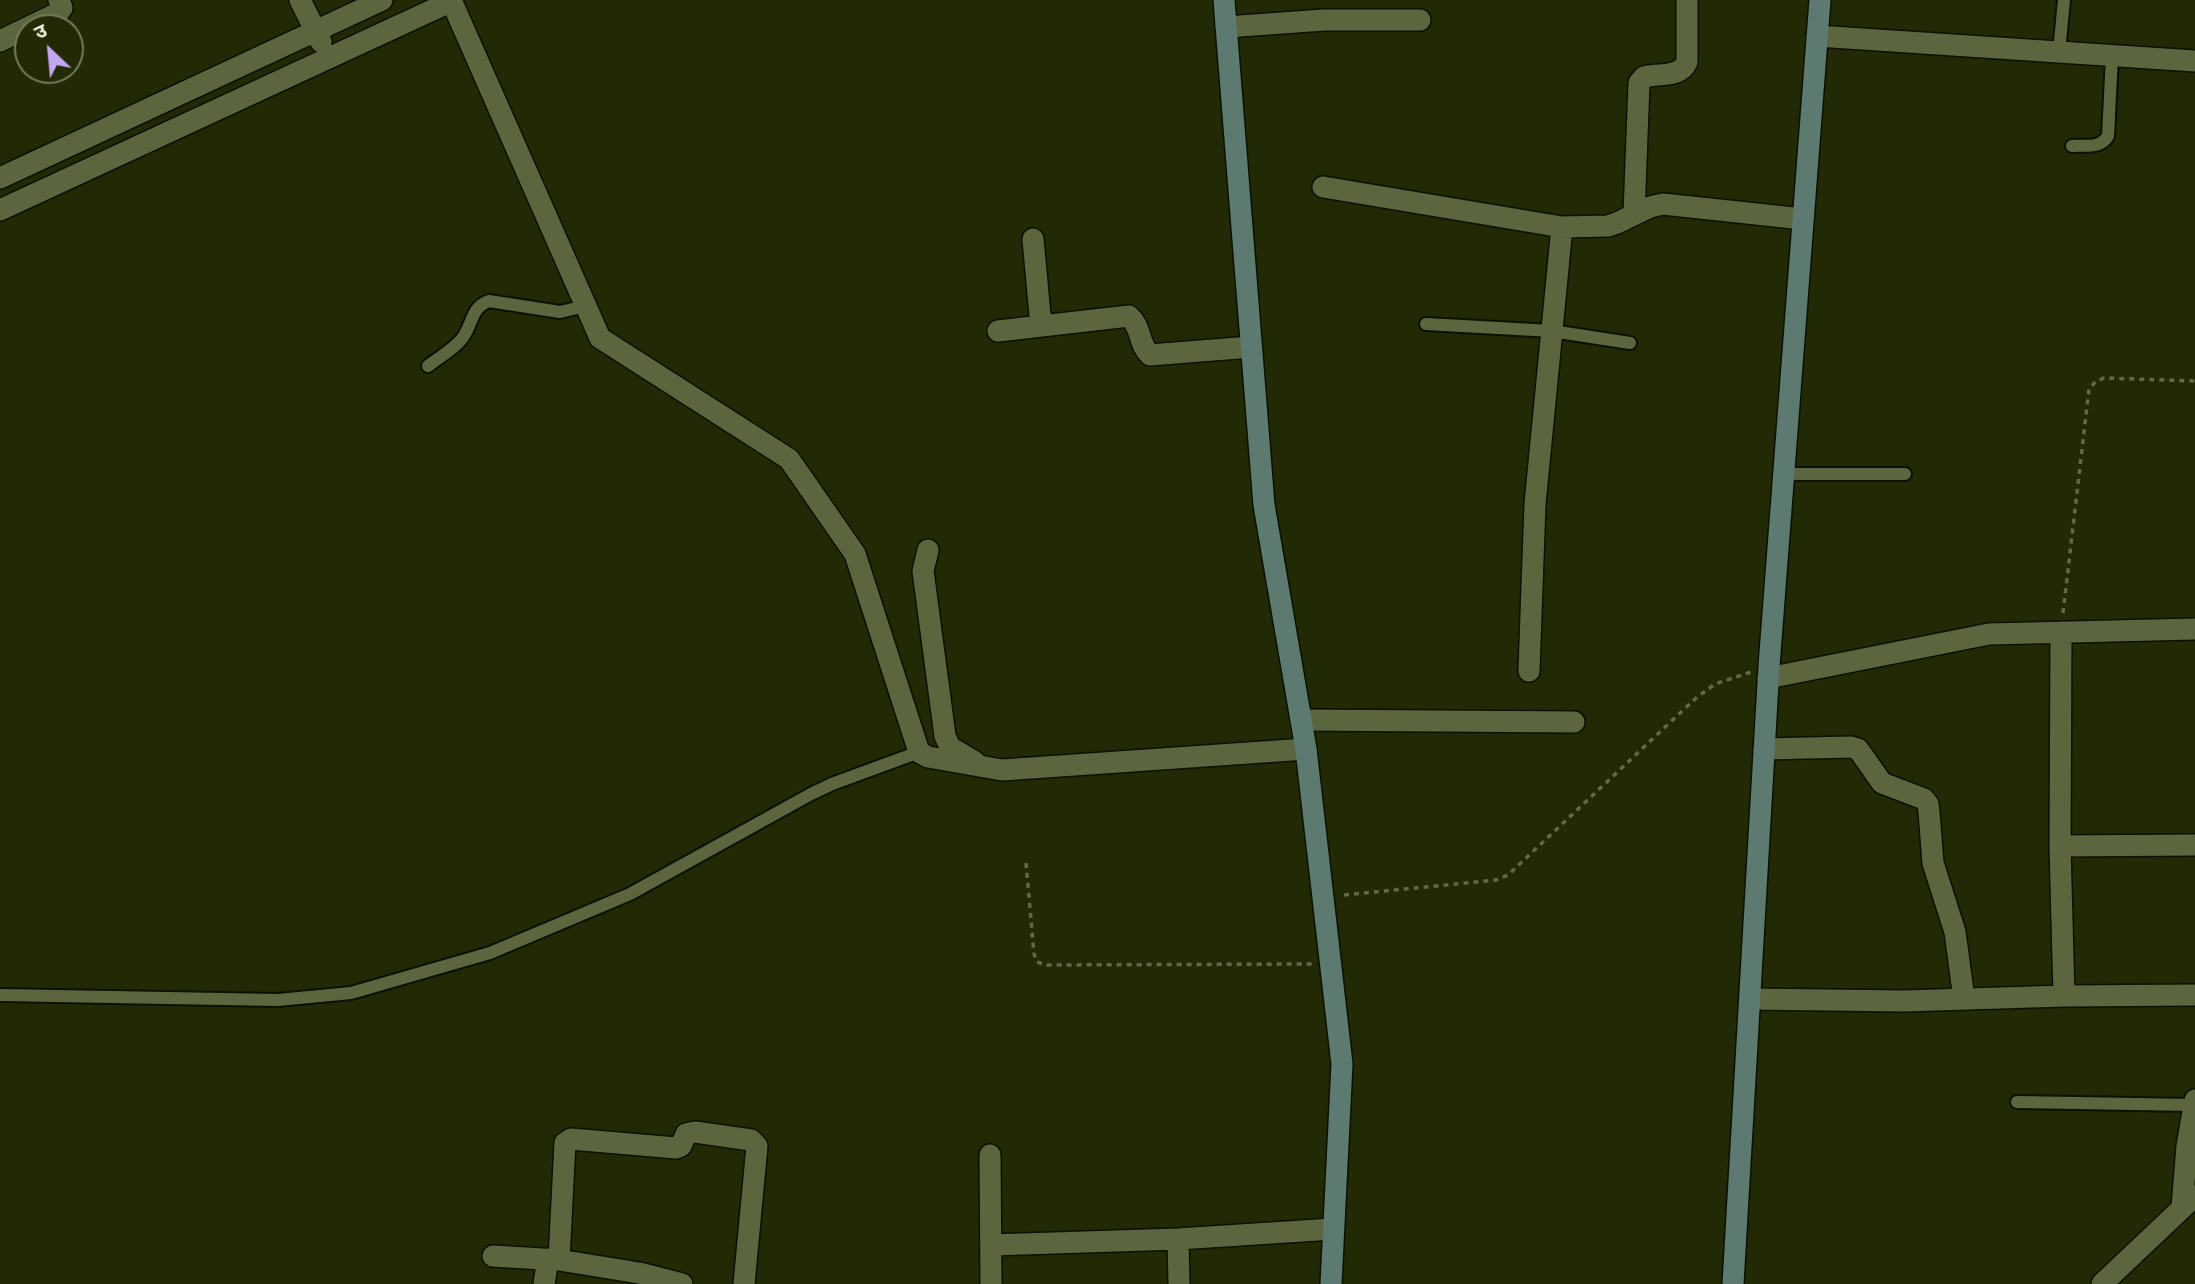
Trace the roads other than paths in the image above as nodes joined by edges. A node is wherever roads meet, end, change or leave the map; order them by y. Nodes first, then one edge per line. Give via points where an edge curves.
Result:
1 (59, 0) edge
2 (300, 0) edge
3 (382, 0) edge
4 (452, 0) edge
5 (1224, 0) edge
6 (1687, 0) edge
7 (1820, 0) edge
8 (2064, 0) edge
9 (1420, 20) dead end
10 (1226, 27) junction
11 (315, 31) junction
12 (1817, 36) junction
13 (0, 41) edge
14 (2059, 52) junction
15 (2112, 56) junction
16 (329, 57) junction
17 (2195, 61) edge
18 (2072, 146) dead end
19 (3, 169) edge
20 (1323, 187) dead end
21 (21, 200) junction
22 (0, 210) edge
23 (1634, 215) junction
24 (1803, 219) junction
25 (1562, 227) junction
26 (1033, 239) dead end
27 (586, 306) junction
28 (1426, 324) dead end
29 (1041, 326) junction
30 (998, 331) dead end
31 (1552, 331) junction
32 (1630, 343) dead end
33 (1251, 346) junction
34 (428, 366) dead end
35 (1784, 474) junction
36 (1905, 474) dead end
37 (929, 550) dead end
38 (2195, 629) edge
39 (2061, 632) junction
40 (1529, 671) dead end
41 (1768, 672) junction
42 (1301, 720) junction
43 (1574, 722) dead end
44 (1306, 749) junction
45 (1764, 749) junction
46 (919, 752) junction
47 (982, 766) junction
48 (2195, 845) edge
49 (2060, 846) junction
50 (0, 995) edge
51 (2195, 995) edge
52 (2064, 996) junction
53 (1750, 999) junction
54 (1964, 999) junction
55 (2017, 1102) dead end
56 (2195, 1103) edge
57 (990, 1155) dead end
58 (2188, 1202) edge
59 (1333, 1229) junction
60 (1178, 1239) junction
61 (991, 1245) junction
62 (493, 1255) dead end
63 (554, 1260) junction
64 (544, 1284) edge
65 (682, 1284) edge
66 (744, 1284) edge
67 (991, 1284) edge
68 (1179, 1284) edge
69 (1331, 1284) edge
70 (1733, 1284) edge
71 (2102, 1284) edge

1 - 13 street via 62,8 58,13
2 - 11 street
3 - 11 street
4 - 16 street
4 - 27 street
5 - 10 street
6 - 23 street via 1684,68 1644,77 1639,83
7 - 12 street
8 - 14 lane
9 - 10 street
10 - 33 street
11 - 16 street
11 - 19 street
12 - 14 street
12 - 24 street
14 - 15 street
15 - 17 street
15 - 18 lane via 2108,136 2099,145
16 - 21 street
19 - 21 street
20 - 25 street
21 - 22 street
23 - 24 street via 1663,204
23 - 25 street via 1608,226
24 - 35 street
25 - 31 street
26 - 29 street
27 - 34 lane via 560,312 489,301 481,304 460,342
27 - 46 street via 600,338 789,459 855,554
28 - 31 lane
29 - 30 street
29 - 33 street via 1129,316 1137,323 1150,355
31 - 32 lane
31 - 40 street via 1535,504
33 - 42 street via 1264,505
35 - 36 lane
35 - 41 street
37 - 47 street via 923,571 945,736 950,747
38 - 39 street
39 - 41 street via 1989,634
39 - 49 street
41 - 45 street
42 - 43 street
42 - 44 street
44 - 47 street via 1002,770
44 - 59 street via 1342,1064
45 - 53 street
45 - 54 street via 1858,748 1882,783 1924,799 1933,863 1955,932
46 - 47 street
46 - 50 lane via 821,789 630,894 490,953 351,993 278,1000
48 - 49 street
49 - 52 street
51 - 52 street
52 - 54 street
53 - 54 street
53 - 70 street
55 - 56 lane
56 - 58 street via 2187,1146
57 - 61 street
58 - 71 street
59 - 60 street
59 - 69 street
60 - 61 street
60 - 68 street
61 - 67 street
62 - 63 street
63 - 64 street
63 - 65 street
63 - 66 street via 567,1140 676,1148 686,1134 695,1132 751,1140 757,1146

